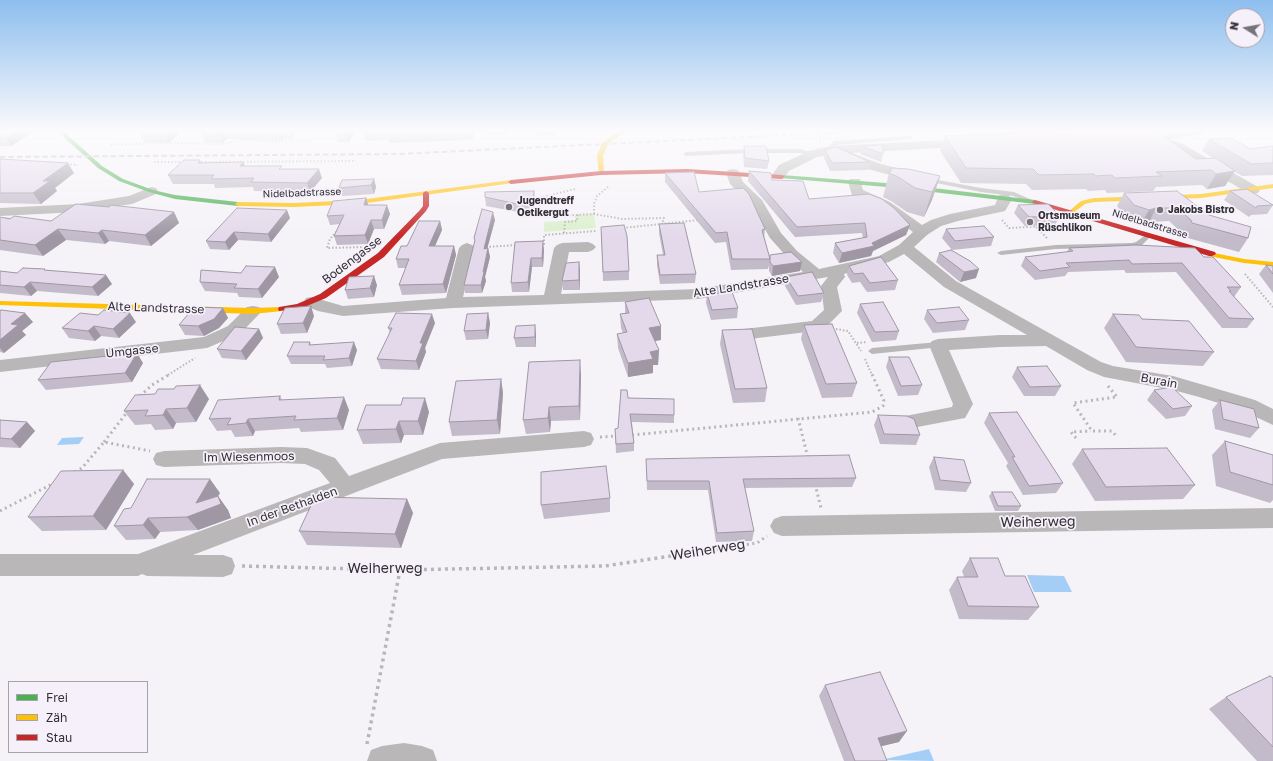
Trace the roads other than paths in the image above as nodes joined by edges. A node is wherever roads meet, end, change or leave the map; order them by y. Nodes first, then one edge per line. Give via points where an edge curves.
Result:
1 (98, 166) edge
2 (600, 166) edge
3 (789, 166) edge
4 (873, 166) edge
5 (1211, 166) edge
6 (601, 173) junction
7 (733, 173) junction
8 (779, 175) junction
9 (933, 181) joint
10 (855, 182) junction
11 (1273, 186) edge
12 (1253, 190) junction
13 (151, 191) junction
14 (426, 193) junction
15 (1004, 198) junction
16 (1034, 202) junction
17 (0, 212) edge
18 (1072, 212) junction
19 (922, 232) junction
20 (1148, 236) junction
21 (588, 247) dead end
22 (467, 248) road end
23 (904, 248) junction
24 (1001, 253) dead end
25 (1273, 264) edge
26 (835, 271) junction
27 (815, 274) junction
28 (552, 300) junction
29 (312, 302) junction
30 (0, 303) edge
31 (453, 303) junction
32 (253, 311) junction
33 (750, 333) edge
34 (1047, 340) junction
35 (938, 345) junction
36 (872, 351) dead end
37 (0, 366) edge
38 (1273, 418) edge
39 (912, 421) edge
40 (584, 439) road end
41 (164, 459) road end
42 (345, 487) junction
43 (1273, 518) edge
44 (782, 526) road end
45 (0, 565) edge
46 (138, 565) junction
47 (223, 566) road end
48 (374, 753) edge
49 (422, 761) edge

1 - 13 main road, Nidelbadstrasse via 121,180
2 - 6 main road
3 - 8 street
4 - 9 street
5 - 12 street
6 - 7 main road, Nidelbadstrasse
6 - 14 main road, Nidelbadstrasse
7 - 8 main road, Nidelbadstrasse
7 - 27 street via 737,184 757,203 775,234 792,254
8 - 10 main road, Nidelbadstrasse
9 - 16 lane via 1014,194
10 - 15 main road, Nidelbadstrasse
10 - 19 street via 857,192 885,205
11 - 12 main road
12 - 18 main road via 1201,196 1094,200 1083,202
13 - 14 main road, Nidelbadstrasse via 197,200 261,206 359,202
13 - 17 street via 132,200 78,208
14 - 29 main road, Bodengasse via 426,206 423,211 396,241 381,255
15 - 16 main road, Nidelbadstrasse
15 - 19 street, Alte Landstrasse via 1000,208 955,217
16 - 18 main road, Nidelbadstrasse
18 - 20 main road, Nidelbadstrasse
19 - 23 street, Alte Landstrasse
20 - 24 lane via 1138,244 1132,245 1056,247
20 - 25 main road, Nidelbadstrasse via 1216,255
21 - 28 street via 562,248
22 - 31 street
23 - 26 street, Alte Landstrasse via 884,259
23 - 34 street, Burain via 950,284
26 - 27 street, Alte Landstrasse
26 - 33 street via 837,277 829,286 833,312 817,326
27 - 28 street, Alte Landstrasse via 698,294
28 - 31 street, Alte Landstrasse
29 - 31 street, Alte Landstrasse via 343,310
29 - 32 main road, Alte Landstrasse via 268,311
30 - 32 main road, Alte Landstrasse
32 - 37 street, Umgasse via 234,330 207,342
34 - 35 street
34 - 38 street, Burain via 1094,366 1111,372 1203,391 1248,406
35 - 36 lane
35 - 39 street via 963,404 958,413
40 - 42 street, In der Bethalden via 440,451
41 - 42 street, Im Wiesenmoos via 307,456 327,464
42 - 46 street, In der Bethalden
43 - 44 street, Weiherweg
45 - 46 street, In der Bethalden
46 - 47 street
48 - 49 street

